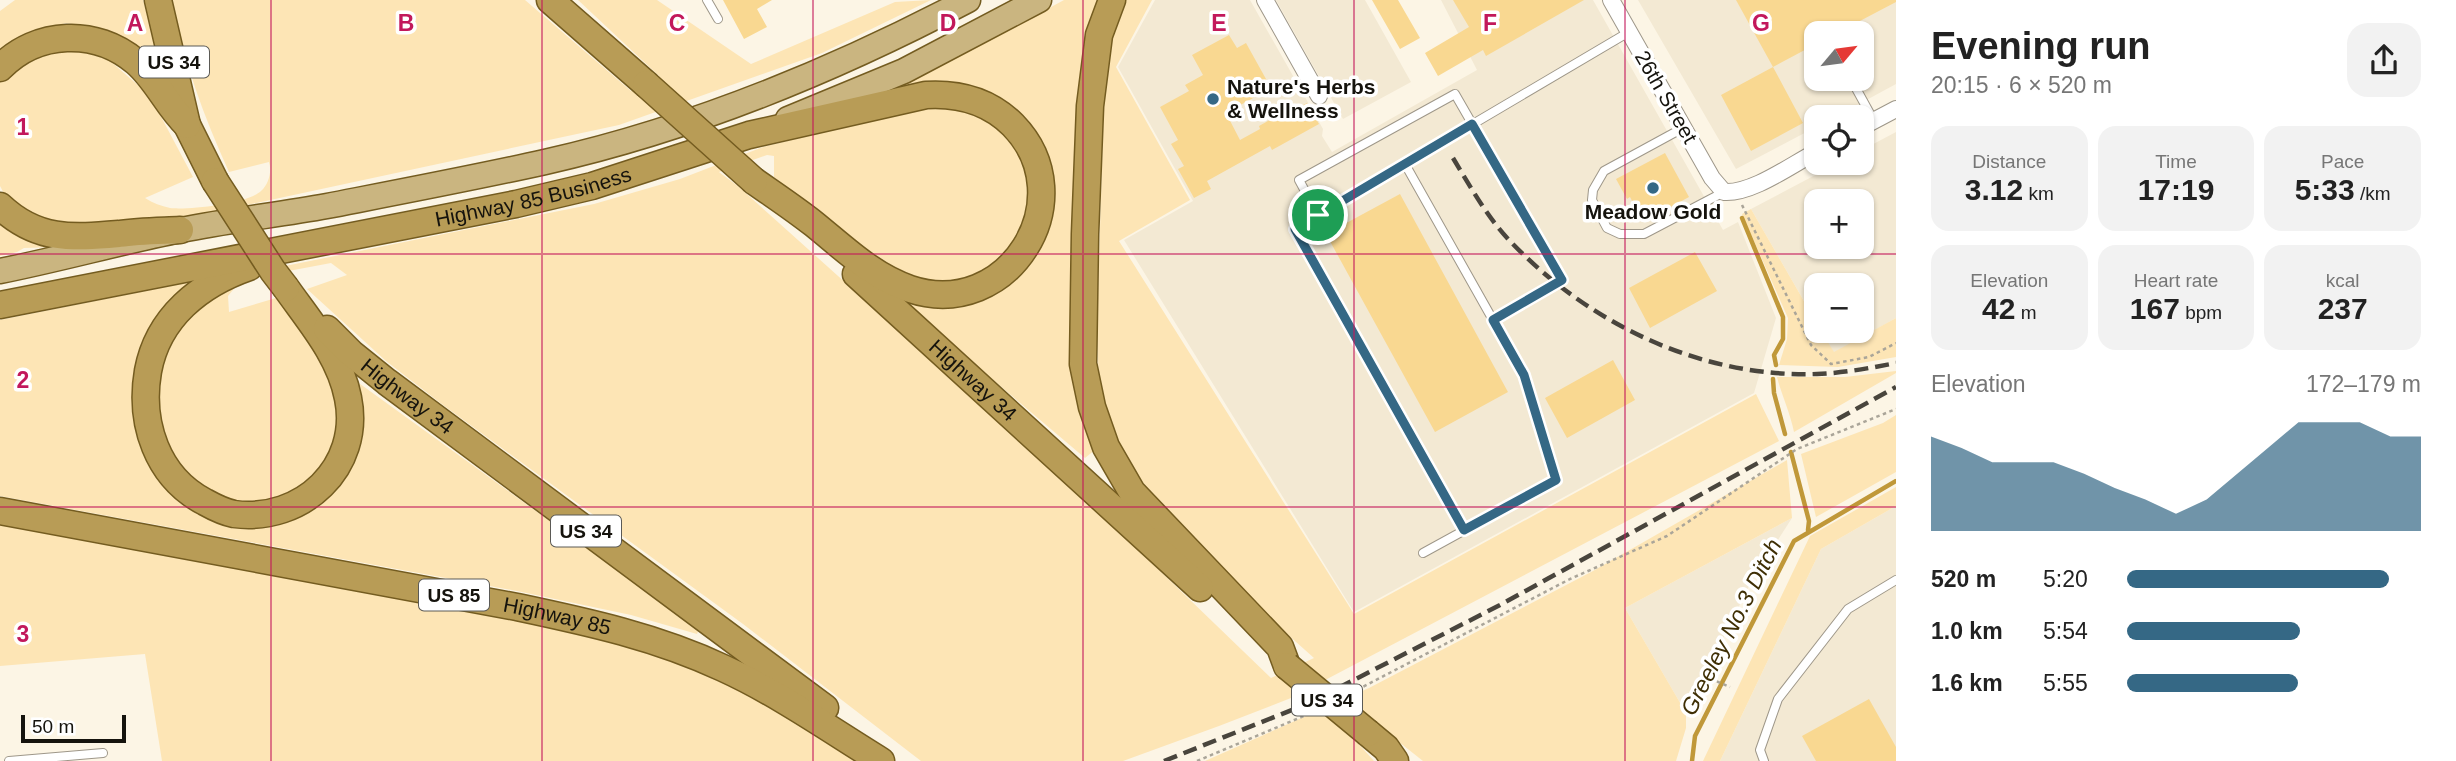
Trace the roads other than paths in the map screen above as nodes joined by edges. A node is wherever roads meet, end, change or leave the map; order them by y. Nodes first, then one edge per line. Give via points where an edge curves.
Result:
1 (158, 0) edge
2 (550, 0) edge
3 (707, 0) edge
4 (968, 0) edge
5 (1040, 0) edge
6 (1112, 0) edge
7 (1265, 0) edge
8 (1611, 0) edge
9 (718, 19) dead end
10 (1629, 32) junction
11 (0, 68) edge
12 (1319, 96) dead end
13 (1896, 108) edge
14 (1874, 121) edge
15 (1472, 124) junction
16 (187, 125) junction
17 (1683, 128) junction
18 (749, 135) junction
19 (1804, 158) edge
20 (1405, 164) junction
21 (754, 181) junction
22 (1729, 192) junction
23 (0, 206) edge
24 (1318, 215) junction
25 (422, 221) junction
26 (180, 230) junction
27 (0, 271) edge
28 (286, 288) junction
29 (0, 305) edge
30 (1493, 320) junction
31 (0, 511) edge
32 (1464, 530) junction
33 (1423, 553) dead end
34 (1896, 580) edge
35 (1287, 666) junction
36 (1388, 751) edge
37 (103, 753) dead end
38 (9, 761) edge
39 (881, 761) edge
40 (896, 761) edge
41 (1764, 761) edge

1 - 16 highway, Highway 34 / US 34
2 - 21 highway, Highway 34 / US 34, bridge
3 - 9 lane
4 - 26 main road, Highway 85 Business via 848,60 654,132 545,162
5 - 18 main road, Highway 85 Business via 904,71
6 - 35 highway via 1099,35 1090,106 1083,364 1092,407 1106,447 1132,492 1280,647
7 - 12 street
8 - 10 street, 26th Street
10 - 15 lane
10 - 17 street, 26th Street
11 - 16 highway via 34,44 63,37 87,38 111,46 135,62
13 - 14 street
15 - 20 lane
15 - 24 lane via 1455,94 1299,180
15 - 30 lane via 1562,280
16 - 28 highway, Highway 34 / US 34, bridge via 215,181
17 - 22 street, 26th Street via 1712,178
17 - 22 lane via 1604,171 1592,200 1606,228 1620,234 1644,234
18 - 21 highway via 889,102 954,95 995,109 1021,134 1040,174 1042,202 1023,252 998,277 969,291 934,293 908,289 872,271
18 - 25 highway, Highway 85 Business via 592,186
19 - 22 street
20 - 24 lane
20 - 30 lane
21 - 35 highway, Highway 34 / US 34
23 - 26 highway via 36,231 62,237
24 - 32 lane via 1295,229
25 - 28 highway via 370,243 248,267 218,279 172,316 150,358 146,382 152,440 175,480 193,496 233,514 275,512 300,502 317,491 346,450 350,422 345,385 330,349
25 - 29 highway, Highway 85 Business
26 - 27 main road
28 - 40 highway, Highway 34 / US 34 via 387,383
30 - 32 lane via 1524,375 1556,480
31 - 39 highway, Highway 85 / US 85 via 517,607 656,640 724,668
32 - 33 lane
34 - 41 lane via 1848,608 1778,698 1760,750
35 - 36 highway, Highway 34 / US 34, bridge
37 - 38 lane

